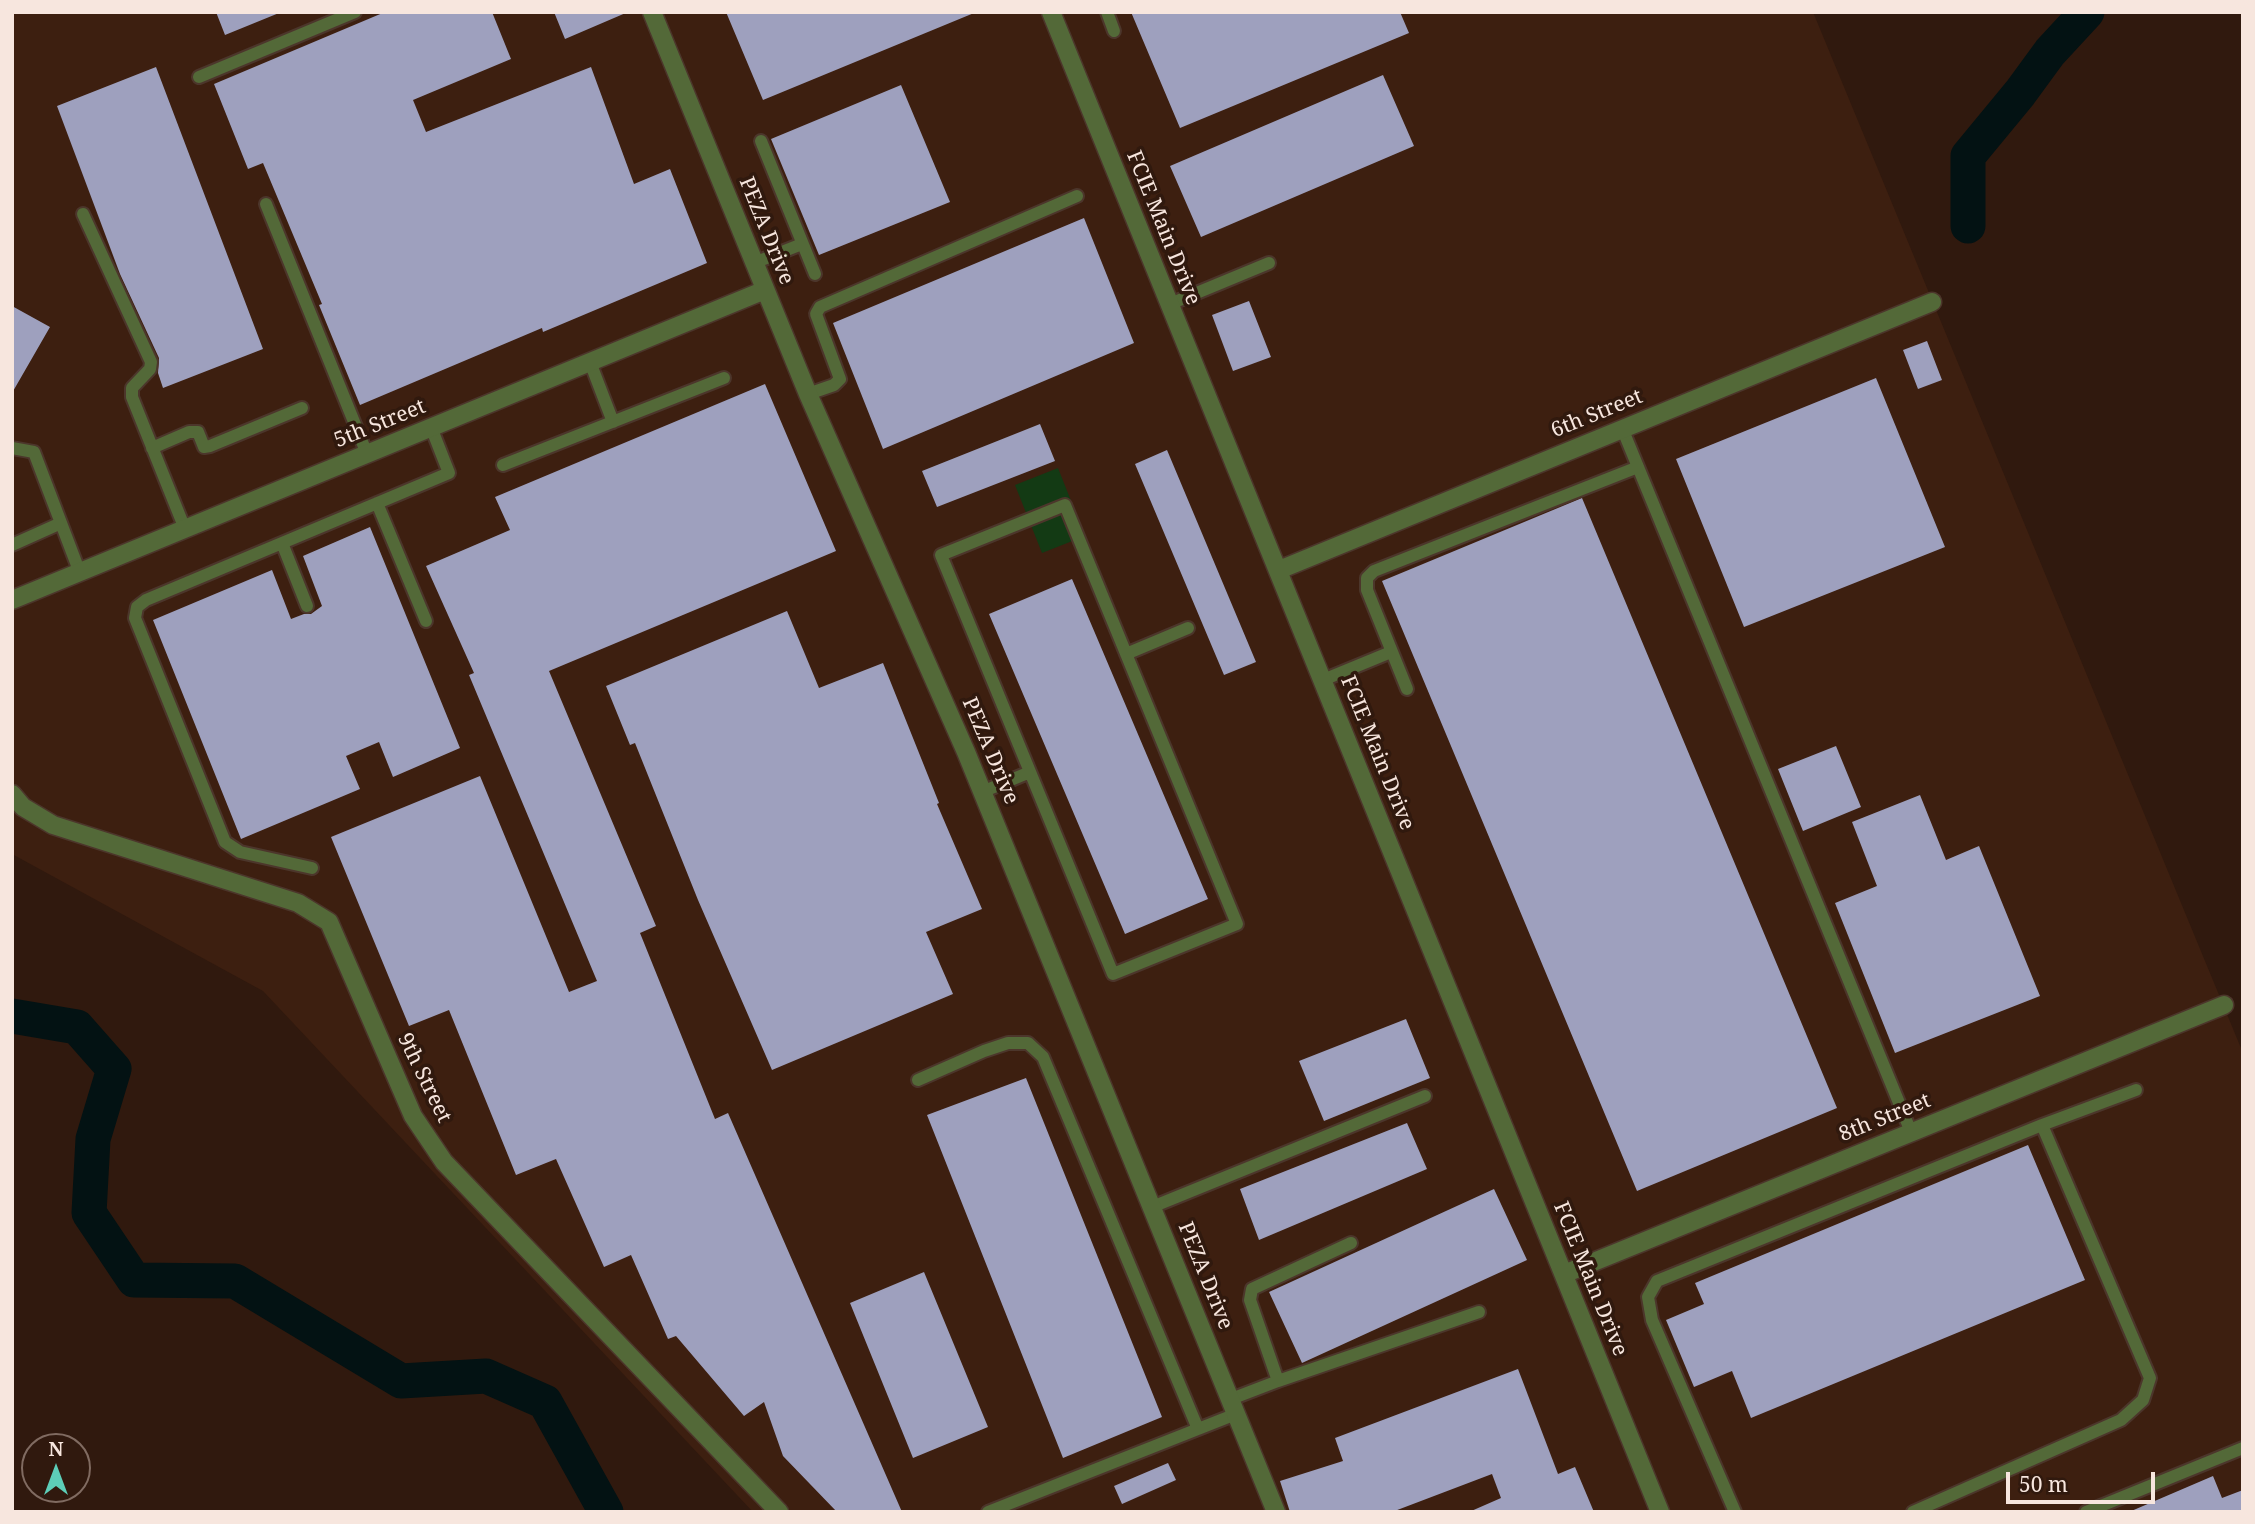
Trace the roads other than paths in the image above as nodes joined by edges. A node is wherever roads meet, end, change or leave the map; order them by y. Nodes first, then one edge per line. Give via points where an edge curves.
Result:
1 (355, 12) edge
2 (652, 12) edge
3 (1051, 12) edge
4 (1107, 12) edge
5 (1114, 31) dead end
6 (199, 77) dead end
7 (761, 141) dead end
8 (1077, 196) dead end
9 (266, 204) dead end
10 (83, 214) dead end
11 (802, 244) junction
12 (754, 262) junction
13 (1269, 262) dead end
14 (815, 274) dead end
15 (765, 290) junction
16 (1932, 302) dead end
17 (1170, 304) junction
18 (590, 362) junction
19 (724, 378) dead end
20 (808, 394) junction
21 (302, 408) dead end
22 (613, 422) junction
23 (432, 427) junction
24 (1622, 428) junction
25 (12, 448) edge
26 (152, 448) junction
27 (367, 454) junction
28 (503, 465) dead end
29 (1638, 467) junction
30 (377, 503) junction
31 (61, 523) junction
32 (185, 529) junction
33 (282, 543) junction
34 (12, 545) edge
35 (1279, 570) junction
36 (80, 573) junction
37 (12, 600) edge
38 (307, 606) dead end
39 (426, 621) dead end
40 (1188, 628) dead end
41 (1391, 652) junction
42 (1126, 654) junction
43 (1323, 680) junction
44 (1406, 689) dead end
45 (1030, 772) junction
46 (982, 792) junction
47 (12, 794) edge
48 (313, 868) dead end
49 (2224, 1005) dead end
50 (918, 1080) dead end
51 (2136, 1090) dead end
52 (1425, 1096) dead end
53 (2042, 1125) junction
54 (1911, 1132) junction
55 (1152, 1207) junction
56 (1351, 1243) dead end
57 (1564, 1273) junction
58 (1479, 1312) dead end
59 (1278, 1381) junction
60 (1233, 1407) junction
61 (1198, 1429) junction
62 (2243, 1448) edge
63 (779, 1512) edge
64 (988, 1512) edge
65 (1276, 1512) edge
66 (1660, 1512) edge
67 (1735, 1512) edge
68 (1913, 1512) edge
69 (2086, 1512) edge

1 - 6 lane
2 - 12 street, PEZA Drive
3 - 17 street, FCIE Main Drive
4 - 5 lane
7 - 11 lane
8 - 20 lane via 820,307 816,314 840,379
9 - 27 lane
10 - 26 lane via 151,362 132,388 132,397
11 - 12 lane
11 - 14 lane
12 - 15 street, PEZA Drive
13 - 17 lane
15 - 18 street, 5th Street
15 - 20 street, PEZA Drive
16 - 24 street, 6th Street
17 - 35 street, FCIE Main Drive
18 - 22 lane
18 - 23 street, 5th Street
19 - 22 lane
20 - 46 street, PEZA Drive
21 - 26 lane via 210,446 204,447 198,432 189,432
22 - 28 lane
23 - 27 street, 5th Street
23 - 30 lane via 449,473
24 - 29 lane
24 - 35 street, 6th Street
25 - 31 lane via 34,452
26 - 32 lane
27 - 32 street, 5th Street
29 - 41 lane via 1374,571 1367,578 1367,590
29 - 54 lane
30 - 33 lane
30 - 39 lane
31 - 34 lane
31 - 36 lane
32 - 36 street, 5th Street
33 - 38 lane
33 - 48 lane via 146,600 137,607 135,618 225,842 240,852
35 - 43 street, FCIE Main Drive
36 - 37 street, 5th Street
40 - 42 lane
41 - 43 lane
41 - 44 lane
42 - 45 lane via 1065,505 941,555
42 - 45 lane via 1237,924 1113,974
43 - 57 street, FCIE Main Drive
45 - 46 lane
46 - 55 street, PEZA Drive
47 - 63 street, 9th Street via 23,807 53,825 298,903 329,922 413,1116 444,1162
49 - 54 street, 8th Street
50 - 61 lane via 1008,1043 1028,1043 1043,1057
51 - 53 lane
52 - 55 lane
53 - 67 lane via 1657,1281 1648,1297 1652,1320
53 - 68 lane via 2150,1378 2143,1400 2121,1420
54 - 57 street, 8th Street
55 - 60 street, PEZA Drive
56 - 59 lane via 1252,1289 1250,1300
57 - 66 street, FCIE Main Drive
58 - 59 lane
59 - 60 lane
60 - 61 lane
60 - 65 street, PEZA Drive
61 - 64 lane
62 - 69 lane

